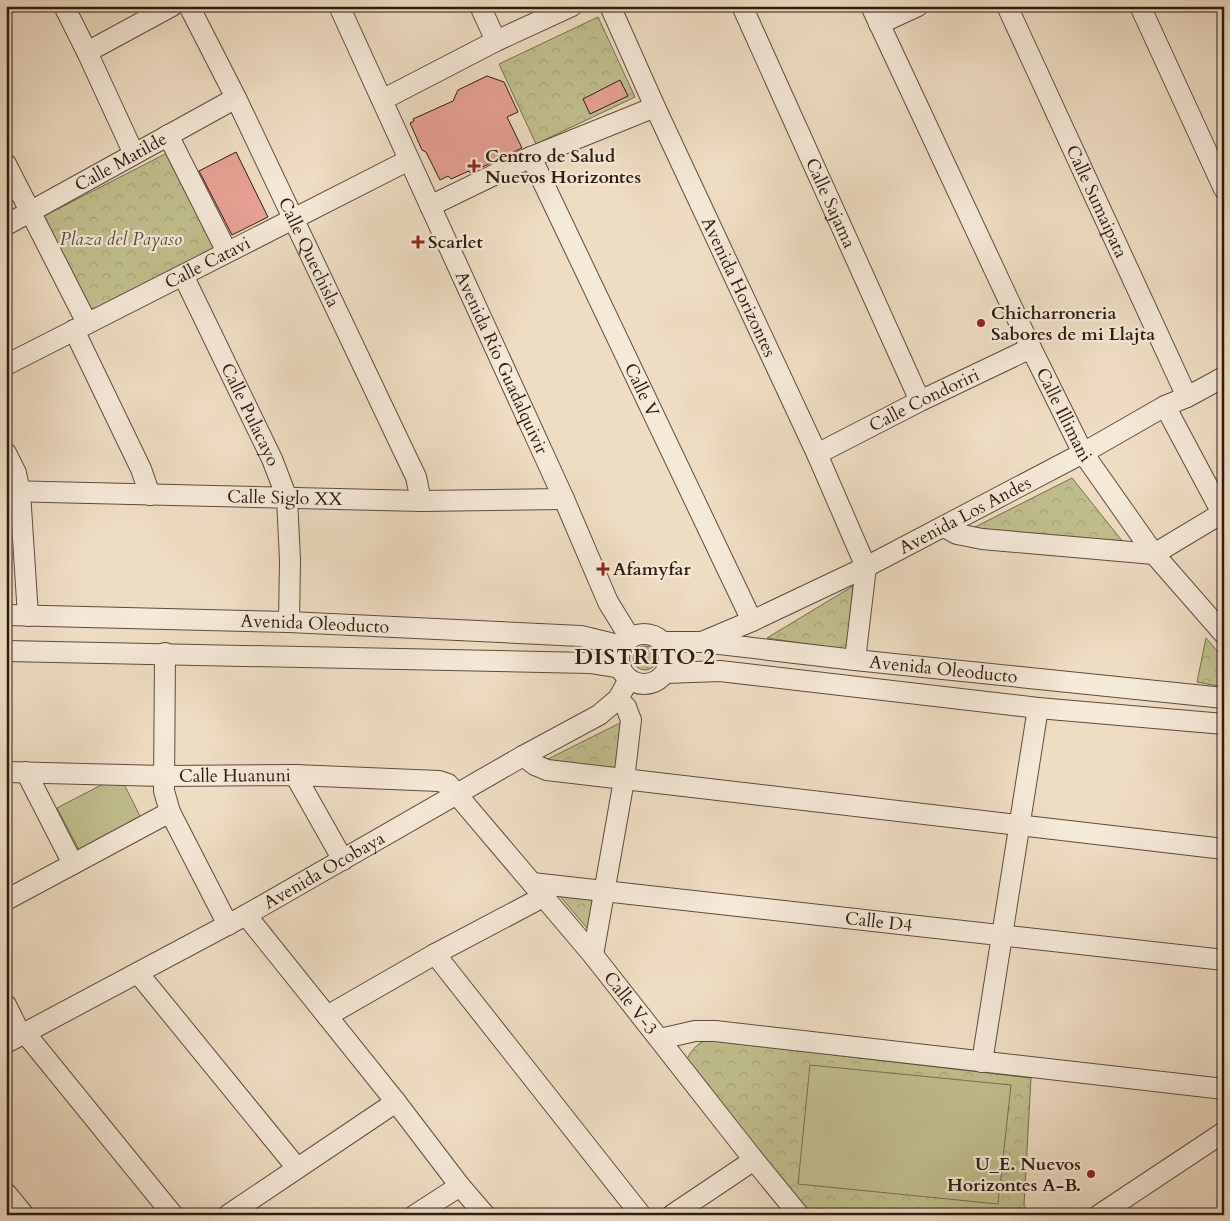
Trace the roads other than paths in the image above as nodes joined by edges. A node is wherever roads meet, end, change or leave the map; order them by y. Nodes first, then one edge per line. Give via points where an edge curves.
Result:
1 (64, 6) edge
2 (172, 6) edge
3 (189, 6) edge
4 (339, 6) edge
5 (480, 6) edge
6 (572, 6) edge
7 (610, 6) edge
8 (742, 6) edge
9 (918, 6) edge
10 (1007, 6) edge
11 (1140, 6) edge
12 (875, 15) edge
13 (496, 41) junction
14 (88, 52) junction
15 (236, 98) junction
16 (382, 100) junction
17 (654, 106) junction
18 (168, 135) junction
19 (134, 154) junction
20 (531, 157) junction
21 (409, 160) junction
22 (6, 164) edge
23 (1224, 189) edge
24 (430, 206) junction
25 (31, 212) junction
26 (293, 219) junction
27 (6, 225) edge
28 (227, 252) junction
29 (183, 275) junction
30 (81, 327) junction
31 (1031, 348) junction
32 (6, 365) edge
33 (1224, 377) edge
34 (1187, 397) junction
35 (920, 400) junction
36 (1165, 406) junction
37 (6, 453) edge
38 (1083, 453) junction
39 (818, 454) junction
40 (13, 491) edge
41 (150, 495) junction
42 (287, 498) junction
43 (564, 499) junction
44 (421, 501) junction
45 (1223, 512) edge
46 (944, 527) junction
47 (1154, 554) junction
48 (866, 567) junction
49 (6, 615) edge
50 (28, 616) junction
51 (752, 621) junction
52 (289, 622) junction
53 (1224, 634) edge
54 (626, 642) junction
55 (664, 642) junction
56 (702, 642) junction
57 (6, 651) edge
58 (165, 654) junction
59 (855, 660) junction
60 (665, 673) junction
61 (625, 674) junction
62 (618, 698) junction
63 (1224, 698) edge
64 (1038, 708) junction
65 (1224, 724) edge
66 (523, 756) junction
67 (16, 772) edge
68 (163, 776) junction
69 (295, 776) junction
70 (624, 780) junction
71 (457, 795) junction
72 (170, 812) junction
73 (1019, 825) junction
74 (1224, 849) edge
75 (343, 860) junction
76 (73, 864) junction
77 (538, 890) junction
78 (605, 891) junction
79 (6, 900) edge
80 (246, 915) junction
81 (228, 925) junction
82 (1002, 935) junction
83 (435, 954) junction
84 (593, 955) junction
85 (1224, 960) edge
86 (138, 973) junction
87 (6, 1005) edge
88 (327, 1016) junction
89 (17, 1037) edge
90 (660, 1039) junction
91 (982, 1062) junction
92 (1224, 1089) edge
93 (396, 1102) junction
94 (1224, 1132) edge
95 (754, 1160) junction
96 (297, 1168) junction
97 (460, 1186) junction
98 (6, 1192) edge
99 (24, 1215) edge
100 (173, 1215) edge
101 (228, 1215) edge
102 (415, 1215) edge
103 (486, 1215) edge
104 (641, 1215) edge
105 (672, 1215) edge
106 (799, 1215) edge
107 (1099, 1215) edge

1 - 14 street
2 - 14 street
3 - 15 street, Calle Quechisla
4 - 16 street, Avenida Río Guadalquivir
5 - 13 street
6 - 13 street
7 - 17 street, Avenida Horizontes
8 - 35 street, Calle Sajama
9 - 12 street
10 - 34 street, Calle Sumaipata
11 - 23 street
12 - 31 street, Calle Illimani
13 - 16 street
14 - 19 street
15 - 18 street, Calle Matilde
15 - 26 street, Calle Quechisla
16 - 21 street, Avenida Río Guadalquivir
17 - 20 street
17 - 39 street, Avenida Horizontes
18 - 19 street, Calle Matilde
18 - 28 street
19 - 25 street, Calle Matilde
20 - 24 street
20 - 51 street, Calle V
21 - 24 street, Avenida Río Guadalquivir
21 - 26 street, Calle Catavi
22 - 25 street
24 - 43 street, Avenida Río Guadalquivir
25 - 27 street, Calle Matilde
25 - 30 street
26 - 28 street, Calle Catavi
26 - 44 street, Calle Quechisla via 416,478
28 - 29 street, Calle Catavi
29 - 30 street, Calle Catavi
29 - 42 street, Calle Pulacayo via 272,459
30 - 32 street, Calle Catavi
30 - 41 street
31 - 35 street, Calle Condoriri
31 - 38 street, Calle Illimani
33 - 34 street, Avenida Los Andes
34 - 36 street, Avenida Los Andes
35 - 39 street, Calle Condoriri
36 - 38 street, Avenida Los Andes
36 - 45 street
37 - 40 street via 16,473
38 - 46 street, Avenida Los Andes
38 - 47 street, Calle Illimani
39 - 48 street, Avenida Horizontes
40 - 41 street, Calle Siglo XX
40 - 50 street
41 - 42 street, Calle Siglo XX
42 - 44 street, Calle Siglo XX
42 - 52 street, Calle Pulacayo
43 - 44 street, Calle Siglo XX
43 - 54 street, Avenida Río Guadalquivir
45 - 47 street
46 - 47 street via 957,534 982,539
46 - 48 street, Avenida Los Andes
47 - 53 street, Calle Illimani
48 - 51 street, Avenida Los Andes
48 - 59 street
49 - 50 street, Avenida Oleoducto
50 - 52 street, Avenida Oleoducto
51 - 56 street, Avenida Los Andes
52 - 54 street, Avenida Oleoducto via 581,636
54 - 55 street via 639,634 648,634
54 - 61 street via 619,661
55 - 56 street, Avenida Oleoducto
55 - 60 street via 669,663
56 - 59 street, Avenida Oleoducto
57 - 58 street, Avenida Oleoducto
58 - 61 street, Avenida Oleoducto via 590,663
58 - 68 street
59 - 63 street, Avenida Oleoducto
60 - 61 street via 659,679 644,684
60 - 64 street, Avenida Oleoducto via 720,671
61 - 62 street, Avenida Ocobaya
62 - 66 street, Avenida Ocobaya via 599,714
62 - 70 street via 631,720
64 - 65 street, Avenida Oleoducto
64 - 73 street
66 - 70 street via 547,770
66 - 71 street, Avenida Ocobaya
67 - 68 street, Calle Huanuni
67 - 76 street
68 - 69 street, Calle Huanuni
68 - 72 street
69 - 71 street, Calle Huanuni via 439,781 448,784
69 - 75 street
70 - 73 street
70 - 78 street
71 - 75 street, Avenida Ocobaya
71 - 77 street, Calle V-3
72 - 76 street
72 - 81 street
73 - 74 street
73 - 82 street
75 - 80 street, Avenida Ocobaya
76 - 79 street
77 - 78 street, Calle D4
77 - 83 street
77 - 84 street, Calle V-3
78 - 82 street, Calle D4
78 - 84 street
80 - 81 street, Avenida Ocobaya
80 - 88 street
81 - 86 street, Avenida Ocobaya
82 - 85 street, Calle D4
82 - 91 street
83 - 88 street
83 - 104 street
84 - 90 street, Calle V-3
86 - 89 street, Avenida Ocobaya
86 - 96 street
87 - 89 street
88 - 93 street
89 - 100 street
90 - 91 street via 695,1031 715,1031
90 - 95 street, Calle V-3
91 - 92 street
93 - 96 street
93 - 97 street
94 - 107 street
95 - 105 street
95 - 106 street, Calle V-3
96 - 101 street
97 - 102 street
97 - 103 street
98 - 99 street

